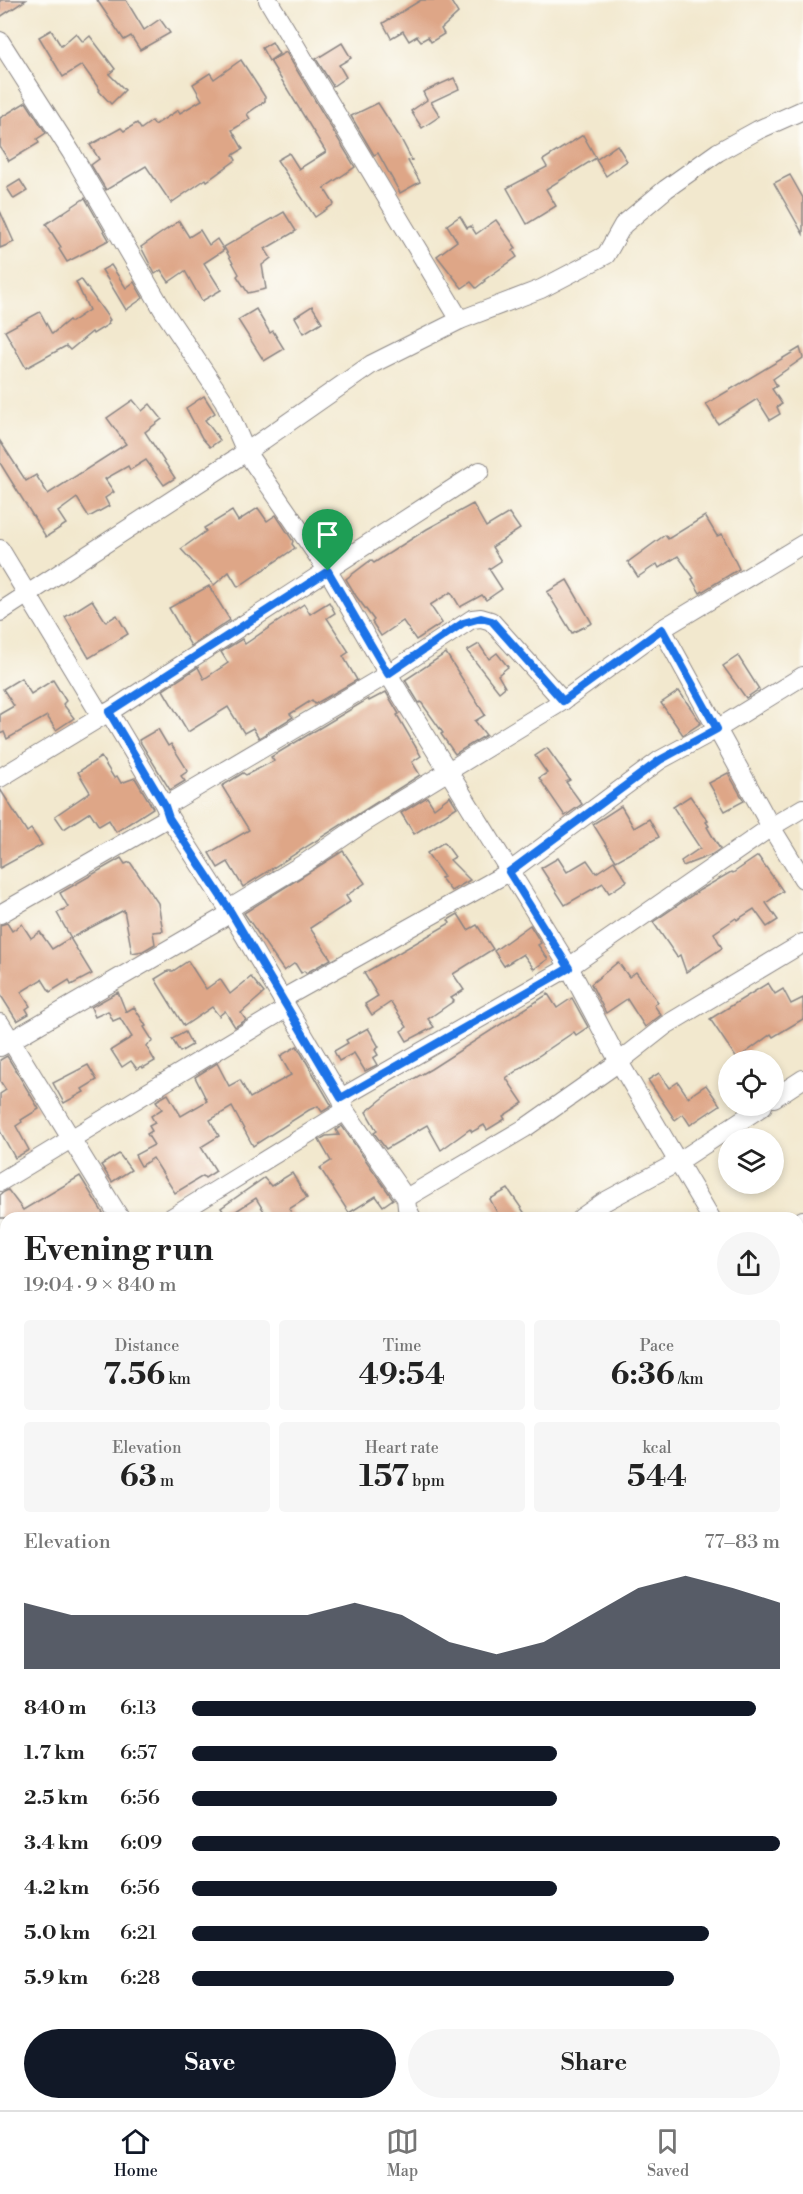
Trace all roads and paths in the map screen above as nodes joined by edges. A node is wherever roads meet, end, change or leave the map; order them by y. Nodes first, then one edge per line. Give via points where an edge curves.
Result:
1 (268, 0) edge
2 (0, 41) edge
3 (803, 110) edge
4 (460, 320) junction
5 (246, 452) junction
6 (480, 471) dead end
7 (803, 544) edge
8 (0, 549) edge
9 (328, 571) junction
10 (28, 594) junction
11 (0, 612) edge
12 (662, 629) junction
13 (388, 674) junction
14 (803, 676) edge
15 (563, 701) junction
16 (105, 714) junction
17 (717, 729) junction
18 (448, 770) junction
19 (0, 778) edge
20 (803, 808) edge
21 (167, 812) junction
22 (771, 827) junction
23 (509, 872) junction
24 (803, 879) edge
25 (230, 911) junction
26 (0, 914) edge
27 (803, 944) edge
28 (569, 968) junction
29 (285, 1004) junction
30 (0, 1023) edge
31 (6, 1044) edge
32 (619, 1062) junction
33 (803, 1078) edge
34 (784, 1091) edge
35 (343, 1105) junction
36 (748, 1116) edge
37 (72, 1138) junction
38 (678, 1162) junction
39 (0, 1182) edge
40 (404, 1211) edge
41 (116, 1212) edge
42 (180, 1212) edge
43 (590, 1212) edge
44 (707, 1212) edge

1 - 4 street
2 - 5 street via 71,152 163,310 224,401
3 - 4 street via 718,152 666,189 623,225 606,255 541,290
4 - 5 street via 372,364
5 - 9 street
5 - 10 street
6 - 9 street
7 - 12 street
8 - 10 street
9 - 13 street
9 - 16 street
10 - 11 street
10 - 16 street
12 - 15 street
12 - 17 street
13 - 15 street via 463,623 481,618 492,621
13 - 18 street
13 - 21 street
14 - 17 street
15 - 18 street
16 - 19 street
16 - 21 street
17 - 22 street
17 - 23 street via 660,760
18 - 23 street
18 - 25 street
20 - 22 street
21 - 25 street
21 - 26 street
22 - 24 street
22 - 28 street
23 - 28 street
23 - 29 street
25 - 29 street
25 - 31 street
27 - 32 street via 666,1025
28 - 32 street
28 - 35 street
29 - 35 street
29 - 37 street
30 - 31 street
31 - 37 street
32 - 38 street
32 - 40 street
33 - 34 street
35 - 40 street
35 - 42 street
36 - 38 street
37 - 39 street
37 - 41 street
38 - 43 street
38 - 44 street

